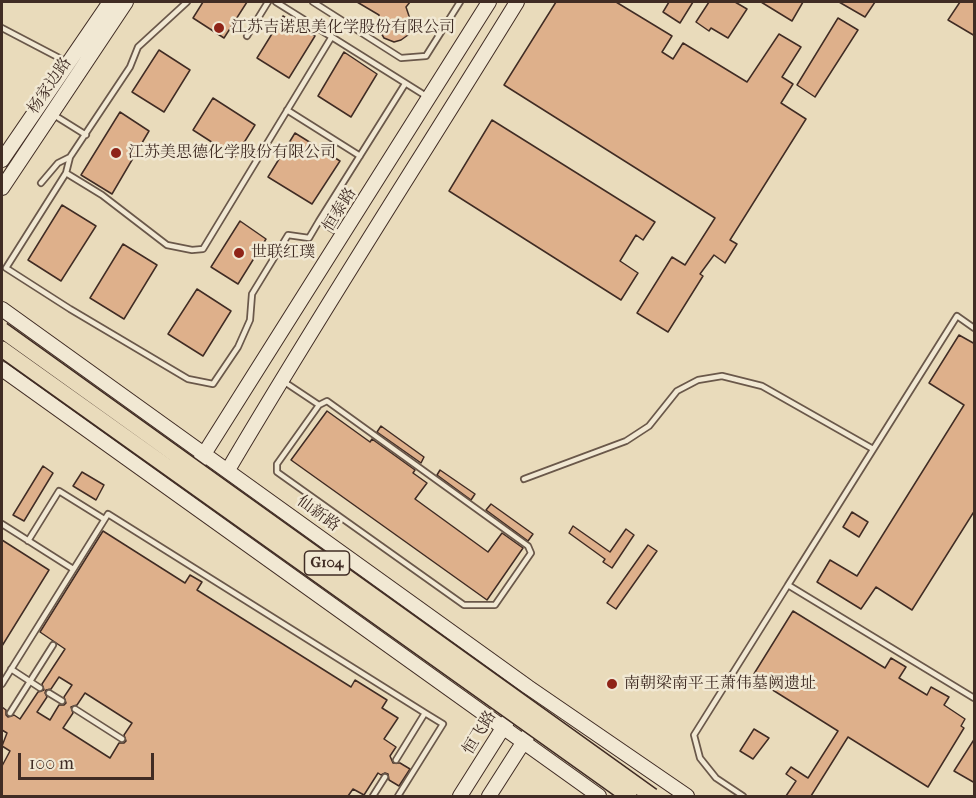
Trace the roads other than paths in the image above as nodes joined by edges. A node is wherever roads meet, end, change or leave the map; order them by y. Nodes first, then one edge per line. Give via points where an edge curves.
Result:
1 (110, 2) edge
2 (126, 2) edge
3 (187, 2) edge
4 (268, 2) edge
5 (276, 2) edge
6 (313, 2) edge
7 (460, 2) edge
8 (489, 2) edge
9 (517, 2) edge
10 (2, 28) edge
11 (247, 36) dead end
12 (331, 38) junction
13 (67, 63) junction
14 (405, 84) junction
15 (429, 98) junction
16 (287, 110) junction
17 (51, 113) junction
18 (86, 135) junction
19 (6, 143) edge
20 (360, 156) junction
21 (70, 157) junction
22 (2, 160) edge
23 (66, 173) junction
24 (41, 183) dead end
25 (2, 188) edge
26 (319, 221) junction
27 (343, 236) junction
28 (2, 309) edge
29 (17, 319) junction
30 (975, 328) edge
31 (2, 330) edge
32 (2, 342) edge
33 (2, 349) edge
34 (2, 372) edge
35 (281, 379) junction
36 (319, 405) junction
37 (873, 449) junction
38 (204, 454) junction
39 (228, 470) junction
40 (525, 479) dead end
41 (178, 496) junction
42 (104, 519) junction
43 (2, 524) edge
44 (28, 541) junction
45 (73, 569) junction
46 (788, 585) junction
47 (53, 645) dead end
48 (11, 669) junction
49 (30, 681) junction
50 (2, 682) edge
51 (40, 687) dead end
52 (528, 687) junction
53 (49, 693) dead end
54 (975, 698) edge
55 (62, 701) dead end
56 (550, 702) junction
57 (75, 709) dead end
58 (10, 713) dead end
59 (425, 713) junction
60 (503, 727) junction
61 (122, 739) dead end
62 (524, 741) junction
63 (396, 760) dead end
64 (385, 777) dead end
65 (373, 796) edge
66 (398, 796) edge
67 (460, 796) edge
68 (489, 796) edge
69 (599, 796) edge
70 (629, 796) edge
71 (652, 796) edge
72 (689, 796) edge
73 (743, 796) edge

1 - 13 main road, 杨家边路
2 - 17 main road, 杨家边路
3 - 18 lane via 138,47 130,67
4 - 11 lane
5 - 12 lane
6 - 7 lane via 401,58 426,56
8 - 15 main road, 恒泰路
9 - 35 main road
10 - 13 lane
12 - 14 lane
12 - 16 lane
13 - 19 main road, 杨家边路
14 - 15 lane
14 - 20 lane
15 - 27 main road, 恒泰路
16 - 20 lane
16 - 23 lane via 203,249 167,245
17 - 18 lane
17 - 25 main road, 杨家边路
18 - 21 lane
19 - 22 main road, 杨家边路
20 - 26 lane
21 - 23 lane
21 - 24 lane via 58,163
23 - 26 lane via 6,268 188,379 213,384 238,347 250,320 252,294 288,235 309,238
26 - 27 lane
27 - 38 main road, 恒泰路
28 - 29 main road, 仙新路
29 - 32 main road
29 - 38 main road, 仙新路
30 - 37 lane via 957,316
31 - 71 main road, G104, bridge
33 - 70 main road, bridge
34 - 41 main road
35 - 36 lane
35 - 39 main road
36 - 36 lane via 327,401 528,546 531,552 495,605 464,605 277,472 277,464
37 - 40 lane via 762,386 722,376 698,380 677,391 649,426 626,441
37 - 46 lane
38 - 39 main road, 仙新路
38 - 41 main road, 恒泰路
39 - 52 main road, 仙新路
41 - 60 main road
42 - 44 lane via 59,491
42 - 45 lane
42 - 59 lane via 108,514
43 - 44 lane
44 - 45 lane
45 - 48 lane
46 - 54 lane
46 - 73 lane via 694,735 700,758 716,777
47 - 49 lane
48 - 49 lane
48 - 50 lane
49 - 51 lane
49 - 58 lane
52 - 56 main road, 仙新路
52 - 60 main road, 恒飞路
53 - 55 lane
56 - 62 main road
56 - 72 main road, 仙新路
57 - 61 lane
59 - 63 lane
59 - 66 lane via 443,724
60 - 62 main road
60 - 67 main road, 恒飞路
62 - 68 main road
62 - 69 main road
64 - 65 lane

